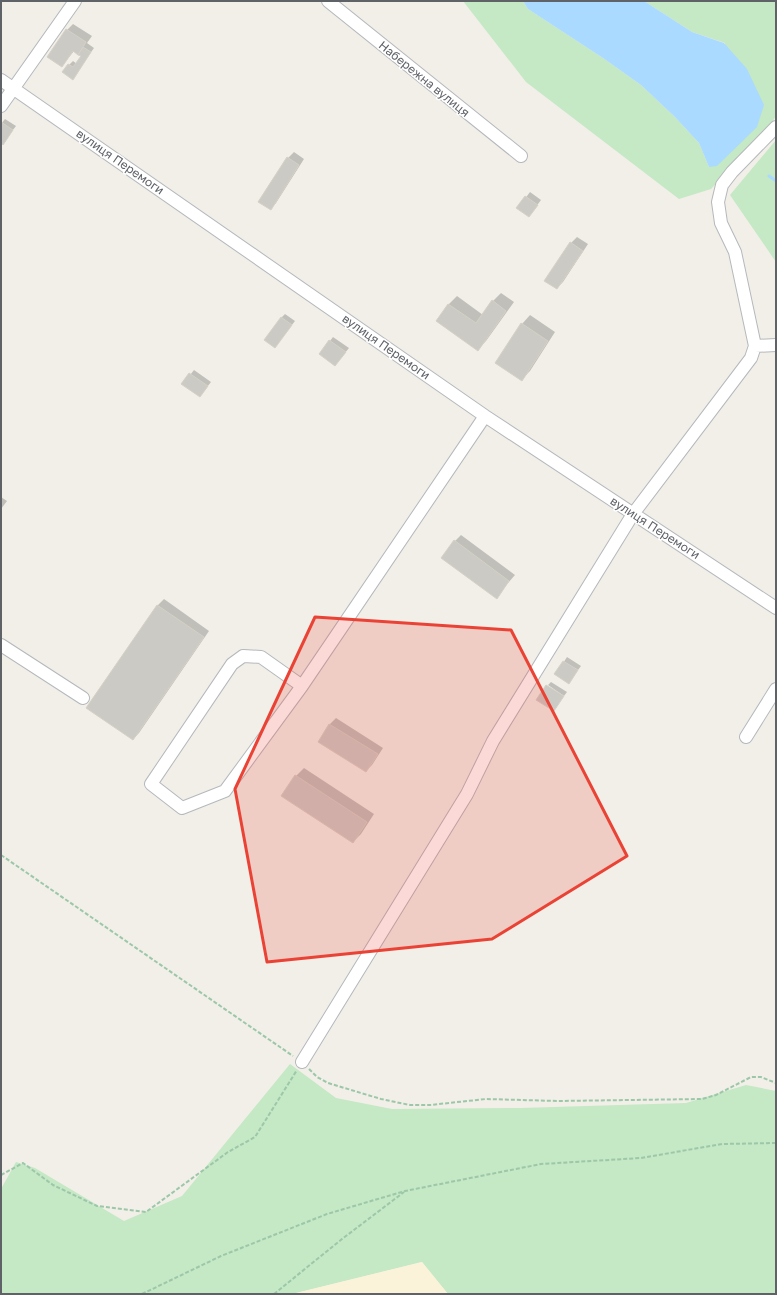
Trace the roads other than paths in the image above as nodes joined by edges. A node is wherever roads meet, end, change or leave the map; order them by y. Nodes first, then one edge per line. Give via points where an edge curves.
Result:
1 (75, 1) edge
2 (328, 1) edge
3 (1, 80) edge
4 (14, 88) junction
5 (1, 106) edge
6 (776, 127) edge
7 (521, 156) dead end
8 (776, 345) edge
9 (755, 346) junction
10 (485, 416) junction
11 (633, 514) junction
12 (776, 608) edge
13 (1, 645) edge
14 (302, 686) junction
15 (776, 689) edge
16 (83, 698) dead end
17 (746, 737) dead end
18 (302, 1062) road end

1 - 4 street
2 - 7 street, Набережна вулиця
3 - 4 street, вулиця Перемоги
4 - 5 street
4 - 10 street, вулиця Перемоги
6 - 9 street via 722,185 718,202 721,222 735,252
8 - 9 street
9 - 11 street via 751,358
10 - 11 street, вулиця Перемоги
10 - 14 street
11 - 12 street, вулиця Перемоги
11 - 18 street via 493,742 467,794
13 - 16 street
14 - 14 street via 225,791 182,808 151,784 232,664 243,656 261,657
15 - 17 street

